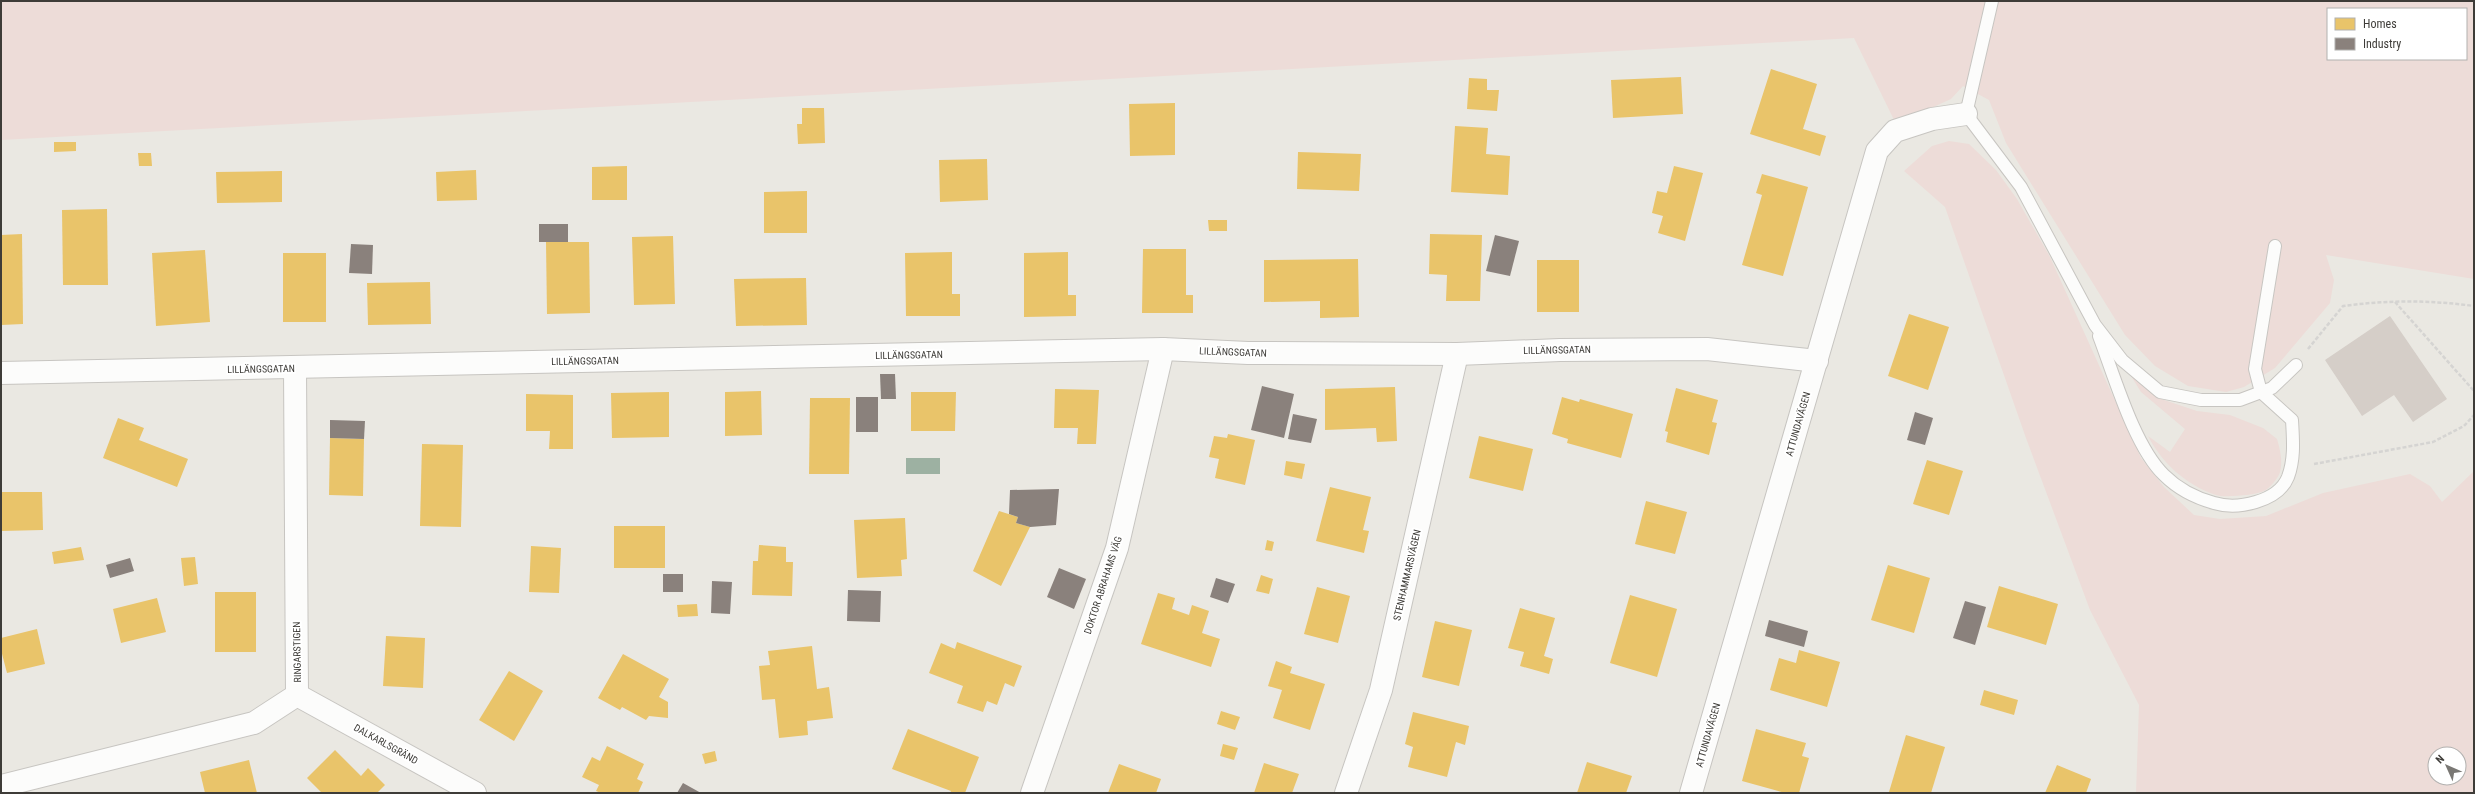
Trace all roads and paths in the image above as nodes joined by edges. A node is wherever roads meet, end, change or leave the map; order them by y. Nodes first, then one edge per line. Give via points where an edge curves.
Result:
1 (1992, 1) edge
2 (1966, 114) junction
3 (2275, 246) dead end
4 (2395, 302) junction
5 (2474, 306) edge
6 (2095, 325) junction
7 (1163, 349) junction
8 (1457, 354) junction
9 (1817, 361) junction
10 (2296, 365) joint
11 (294, 368) junction
12 (1, 373) edge
13 (2474, 391) edge
14 (2261, 392) junction
15 (2474, 415) edge
16 (2289, 469) junction
17 (297, 695) junction
18 (1, 786) edge
19 (475, 793) edge
20 (1032, 793) edge
21 (1346, 793) edge
22 (1691, 793) edge

1 - 2 lane
2 - 6 lane via 2021,187
2 - 9 street, ATTUNDAVÄGEN via 1932,119 1895,131 1877,151
3 - 14 lane via 2255,369
4 - 5 path
4 - 10 path via 2343,306
4 - 13 path
6 - 14 lane via 2122,360 2160,392 2201,400 2240,400
6 - 16 lane via 2130,417 2147,453 2164,475 2188,493 2215,503 2248,504 2273,496 2287,478
7 - 8 street, LILLÄNGSGATAN via 1248,354
7 - 11 street, LILLÄNGSGATAN
7 - 20 street, DOKTOR ABRAHAMS VÄG via 1117,548
8 - 9 street, LILLÄNGSGATAN via 1708,349
8 - 21 street, STENHAMMARSVÄGEN via 1380,690
9 - 22 street, ATTUNDAVÄGEN
10 - 14 lane via 2272,388
11 - 12 street, LILLÄNGSGATAN
11 - 17 street, RINGARSTIGEN
14 - 16 lane via 2292,420 2294,452
15 - 16 path via 2464,426 2433,442
17 - 18 street, RINGARSTIGEN via 254,723
17 - 19 street, DALKARLSGRÄND

